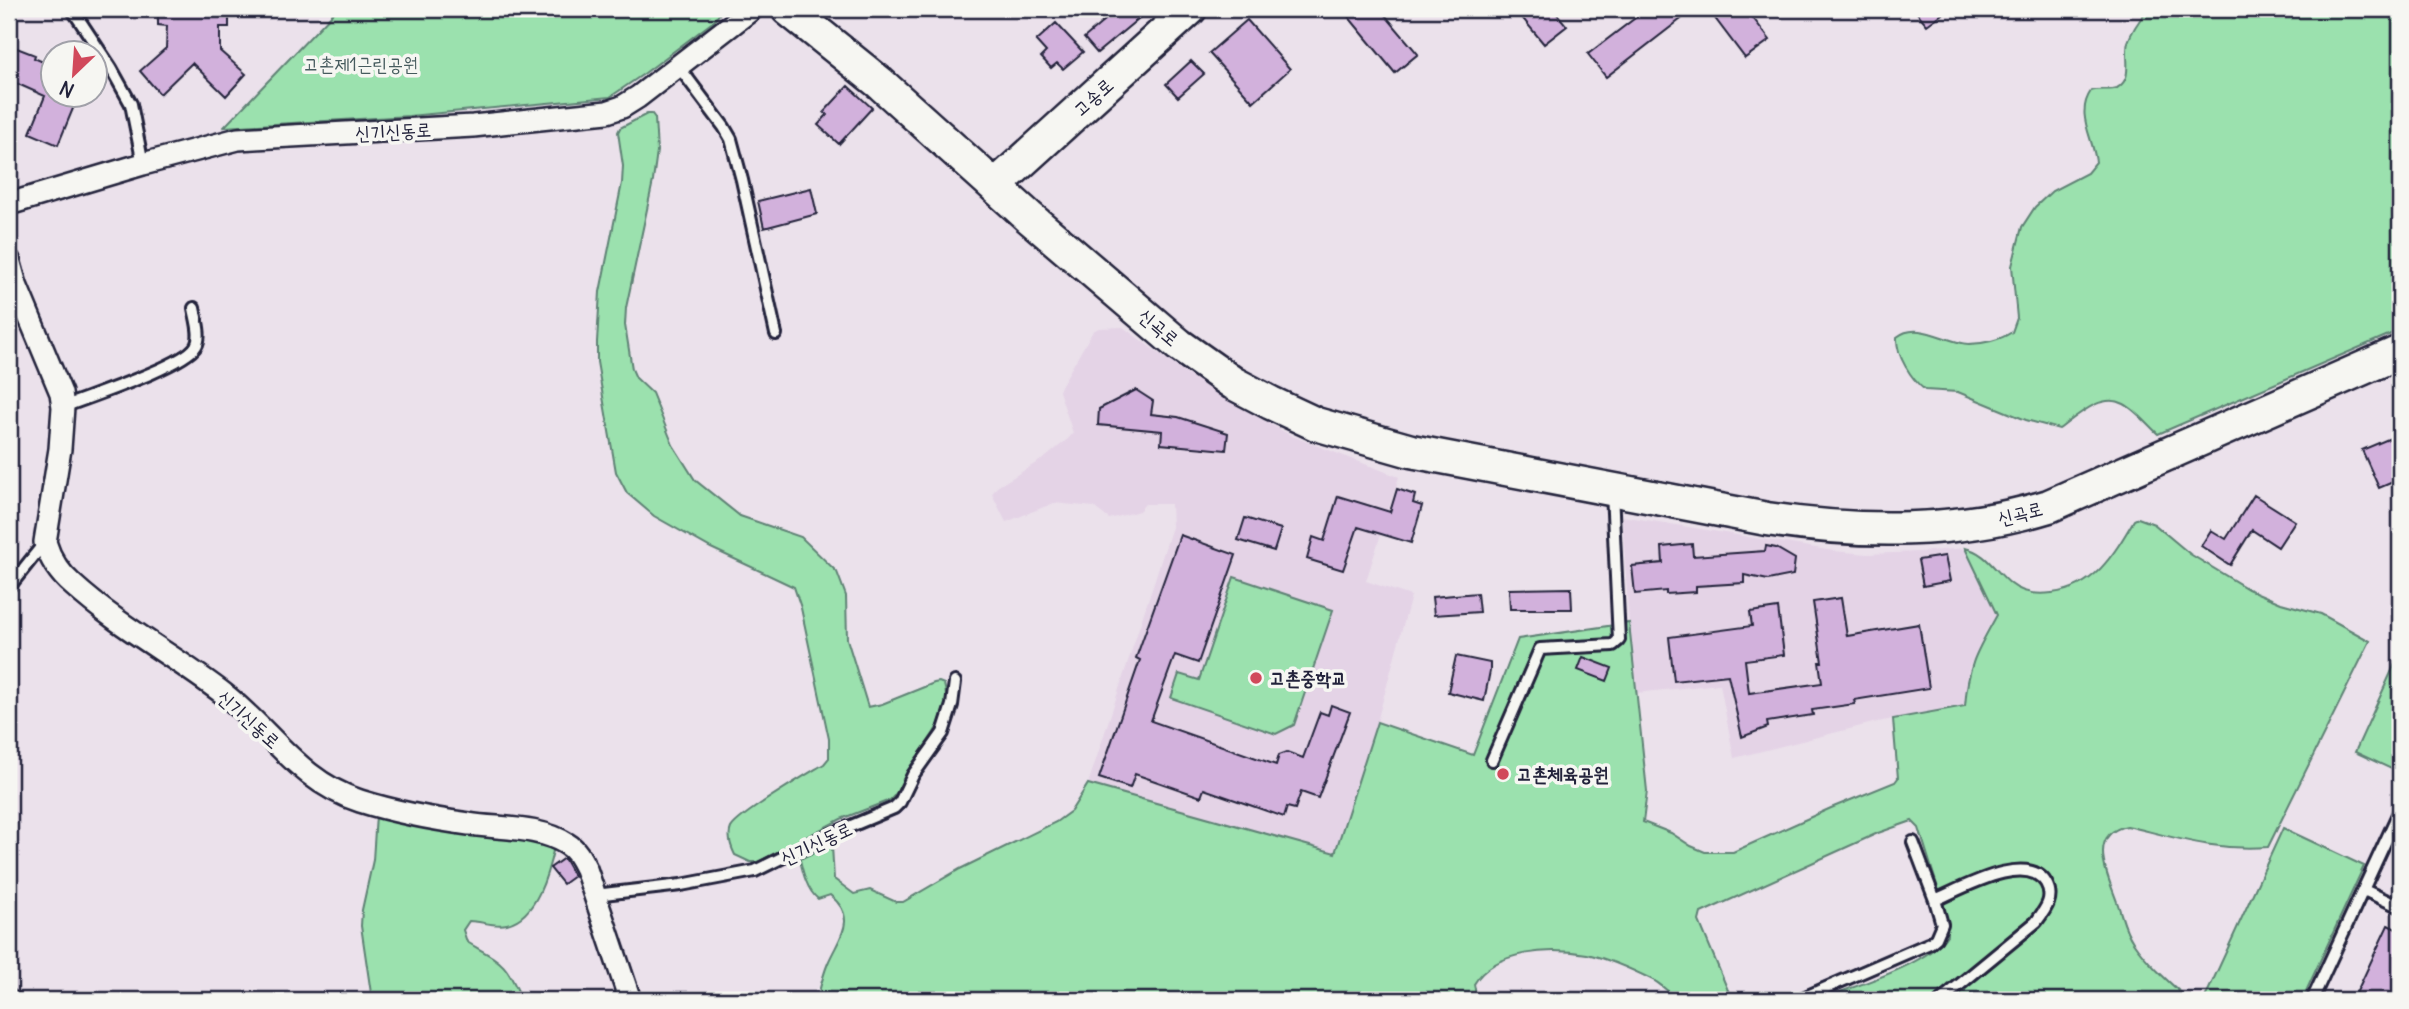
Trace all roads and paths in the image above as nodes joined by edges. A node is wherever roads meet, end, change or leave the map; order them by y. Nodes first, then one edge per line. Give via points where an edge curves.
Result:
1 (72, 9) edge
2 (752, 9) edge
3 (788, 9) edge
4 (1190, 9) edge
5 (680, 67) junction
6 (144, 164) junction
7 (996, 185) junction
8 (9, 204) edge
9 (9, 260) edge
10 (194, 308) dead end
11 (776, 334) dead end
12 (2400, 352) edge
13 (63, 407) junction
14 (1612, 490) junction
15 (45, 542) junction
16 (9, 587) edge
17 (955, 682) dead end
18 (1492, 760) dead end
19 (2400, 810) edge
20 (1913, 842) dead end
21 (2364, 890) junction
22 (595, 895) junction
23 (1935, 900) junction
24 (2400, 908) edge
25 (9, 995) edge
26 (17, 1000) edge
27 (630, 1000) edge
28 (1798, 1000) edge
29 (1941, 1000) edge
30 (2312, 1000) edge

1 - 6 lane via 131,104
2 - 5 street, 신기신동로
3 - 7 street, 신곡로
4 - 7 street, 고송로
5 - 6 street, 신기신동로 via 622,107 607,112 473,126 238,139
5 - 11 lane via 731,139
6 - 8 street, 신기신동로
7 - 14 street, 신곡로 via 1179,345 1271,403 1316,424 1366,439
9 - 13 street
10 - 13 lane via 198,341 192,350 160,368
12 - 14 street, 신곡로 via 2074,496 2021,514 1972,523 1917,529 1823,527
13 - 15 street
14 - 18 lane via 1619,640 1613,645 1540,649
15 - 16 lane
15 - 22 street, 신기신동로 via 49,556 73,585 225,695 321,784 395,810 533,832 565,843 581,858
17 - 22 lane, 신기신동로 via 943,733 894,808 755,871
19 - 21 lane
20 - 23 lane
21 - 24 lane
21 - 30 lane
22 - 27 street, 신기신동로
23 - 28 lane via 1942,924 1930,943
23 - 29 lane via 2018,869 2040,875 2050,897 2036,922
25 - 26 lane

